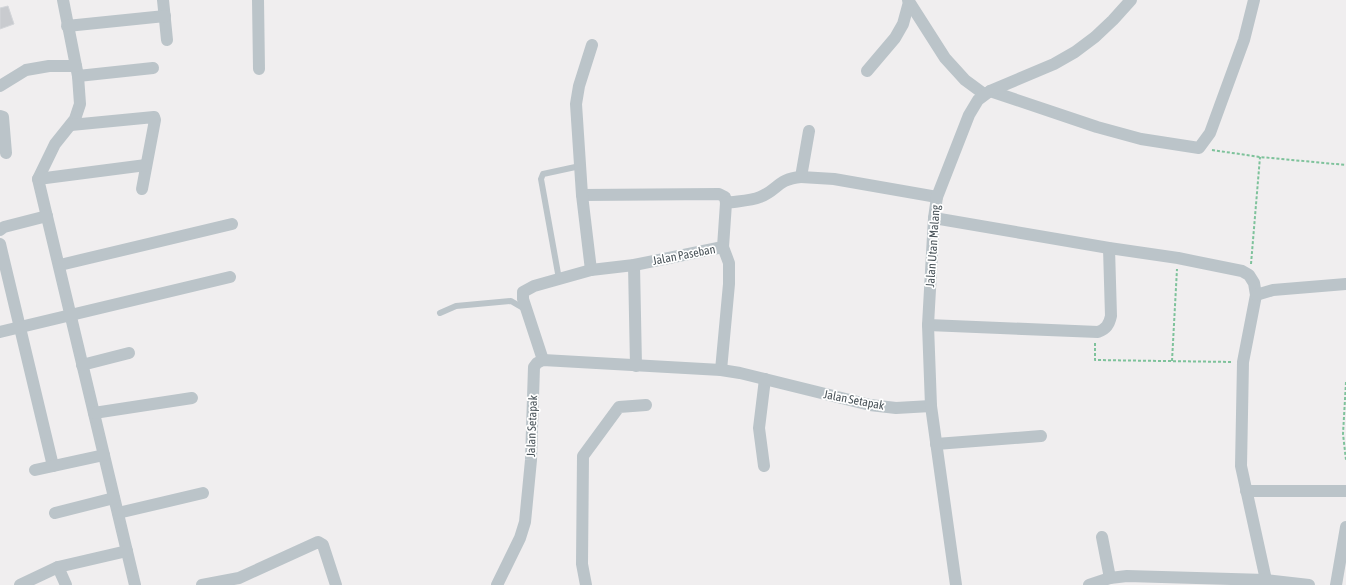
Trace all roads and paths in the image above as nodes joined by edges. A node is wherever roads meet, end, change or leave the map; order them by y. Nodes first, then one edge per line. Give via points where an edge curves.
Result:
1 (63, 0) edge
2 (163, 0) edge
3 (258, 0) edge
4 (1131, 0) edge
5 (1254, 0) edge
6 (909, 1) edge
7 (164, 16) junction
8 (67, 26) junction
9 (167, 40) dead end
10 (592, 45) dead end
11 (153, 68) dead end
12 (259, 70) dead end
13 (867, 70) dead end
14 (77, 71) junction
15 (0, 86) edge
16 (987, 93) junction
17 (0, 116) edge
18 (71, 125) junction
19 (808, 131) dead end
20 (1199, 148) junction
21 (6, 153) dead end
22 (1260, 157) junction
23 (146, 165) junction
24 (1346, 165) edge
25 (580, 166) junction
26 (801, 177) junction
27 (38, 179) junction
28 (142, 189) dead end
29 (582, 195) junction
30 (937, 197) junction
31 (726, 203) junction
32 (47, 216) junction
33 (934, 218) junction
34 (232, 224) dead end
35 (0, 230) edge
36 (0, 244) edge
37 (723, 247) junction
38 (1109, 248) junction
39 (1178, 258) junction
40 (60, 265) junction
41 (634, 265) junction
42 (591, 270) junction
43 (1249, 275) junction
44 (230, 277) dead end
45 (559, 279) junction
46 (1346, 284) edge
47 (1256, 294) junction
48 (527, 312) junction
49 (440, 313) dead end
50 (70, 315) junction
51 (928, 325) junction
52 (20, 327) junction
53 (1094, 331) junction
54 (0, 332) edge
55 (129, 353) dead end
56 (543, 360) junction
57 (1172, 361) junction
58 (1243, 362) junction
59 (82, 365) junction
60 (636, 366) junction
61 (721, 370) junction
62 (765, 379) junction
63 (1346, 382) edge
64 (192, 398) dead end
65 (646, 405) dead end
66 (931, 406) junction
67 (94, 413) junction
68 (1041, 436) dead end
69 (936, 444) junction
70 (104, 455) junction
71 (1346, 460) edge
72 (54, 466) junction
73 (764, 466) dead end
74 (35, 470) dead end
75 (1246, 490) junction
76 (1346, 491) edge
77 (203, 492) dead end
78 (114, 498) junction
79 (55, 513) dead end
80 (118, 513) junction
81 (1346, 527) edge
82 (1102, 537) dead end
83 (127, 551) junction
84 (58, 567) junction
85 (1110, 578) junction
86 (1266, 580) junction
87 (1194, 581) edge
88 (20, 585) edge
89 (66, 585) edge
90 (135, 585) edge
91 (202, 585) edge
92 (336, 585) edge
93 (497, 585) edge
94 (586, 585) edge
95 (956, 585) edge
96 (1089, 585) edge
97 (1309, 585) edge
98 (1336, 585) edge

1 - 8 street
2 - 7 street
3 - 12 street
4 - 16 street via 1104,29 1075,52 1054,64
5 - 20 street via 1244,40 1210,133
6 - 13 street via 895,38
6 - 16 street via 955,70
7 - 8 street
7 - 9 street
8 - 14 street
10 - 25 street via 576,104
11 - 14 street
14 - 15 street via 49,66 26,70
14 - 18 street via 80,104
16 - 20 street via 1141,139
16 - 30 street, Jalan Utan Malang via 978,100 969,116
17 - 21 street
18 - 23 street via 154,118 156,120
18 - 27 street via 54,144
19 - 26 street
20 - 22 path
22 - 24 path
22 - 43 path via 1253,254
23 - 27 street
23 - 28 street
25 - 29 street
25 - 45 lane via 549,171 543,174 541,179
26 - 30 street via 834,179
26 - 31 street via 779,183 759,198
27 - 32 street
29 - 31 street via 720,194 725,197
29 - 42 street
30 - 33 street, Jalan Utan Malang
31 - 37 street, Jalan Paseban
32 - 35 street
32 - 40 street
33 - 38 street
33 - 51 street, Jalan Utan Malang
34 - 40 street
36 - 52 street
37 - 41 street, Jalan Paseban
37 - 61 street via 729,263 729,284
38 - 39 street
38 - 53 street via 1111,316 1109,324 1104,329
39 - 43 street via 1223,266
39 - 57 path
40 - 50 street
41 - 42 street, Jalan Paseban
41 - 60 street
42 - 45 street, Jalan Paseban
43 - 47 street
44 - 50 street
45 - 48 street, Jalan Paseban via 523,292
46 - 47 street via 1273,290
47 - 58 street
48 - 49 lane via 520,304 511,301 456,306
48 - 56 street, Jalan Paseban
50 - 52 street
50 - 59 street
51 - 53 street
51 - 66 street, Jalan Utan Malang
52 - 54 street
52 - 72 street
53 - 57 path via 1095,360
55 - 59 street
56 - 60 street, Jalan Setapak
56 - 93 street, Jalan Setapak via 534,366 531,460 525,522
57 - 58 path
58 - 75 street via 1241,466
59 - 67 street
60 - 61 street, Jalan Setapak
61 - 62 street, Jalan Setapak
62 - 66 street, Jalan Setapak via 870,405 896,408
62 - 73 street via 760,428
63 - 71 path via 1343,434
64 - 67 street
65 - 94 street via 619,407 583,456 582,564
66 - 69 street, Jalan Utan Malang
67 - 70 street
68 - 69 street
69 - 95 street, Jalan Utan Malang
70 - 72 street
70 - 78 street
72 - 74 street
75 - 76 street
75 - 86 street
77 - 80 street
78 - 79 street
78 - 80 street
80 - 83 street
81 - 98 street
82 - 85 street
83 - 84 street
83 - 90 street
84 - 88 street
84 - 89 street
85 - 87 street via 1127,576
85 - 96 street
86 - 87 street
86 - 97 street
91 - 92 street via 239,578 318,542 323,545

